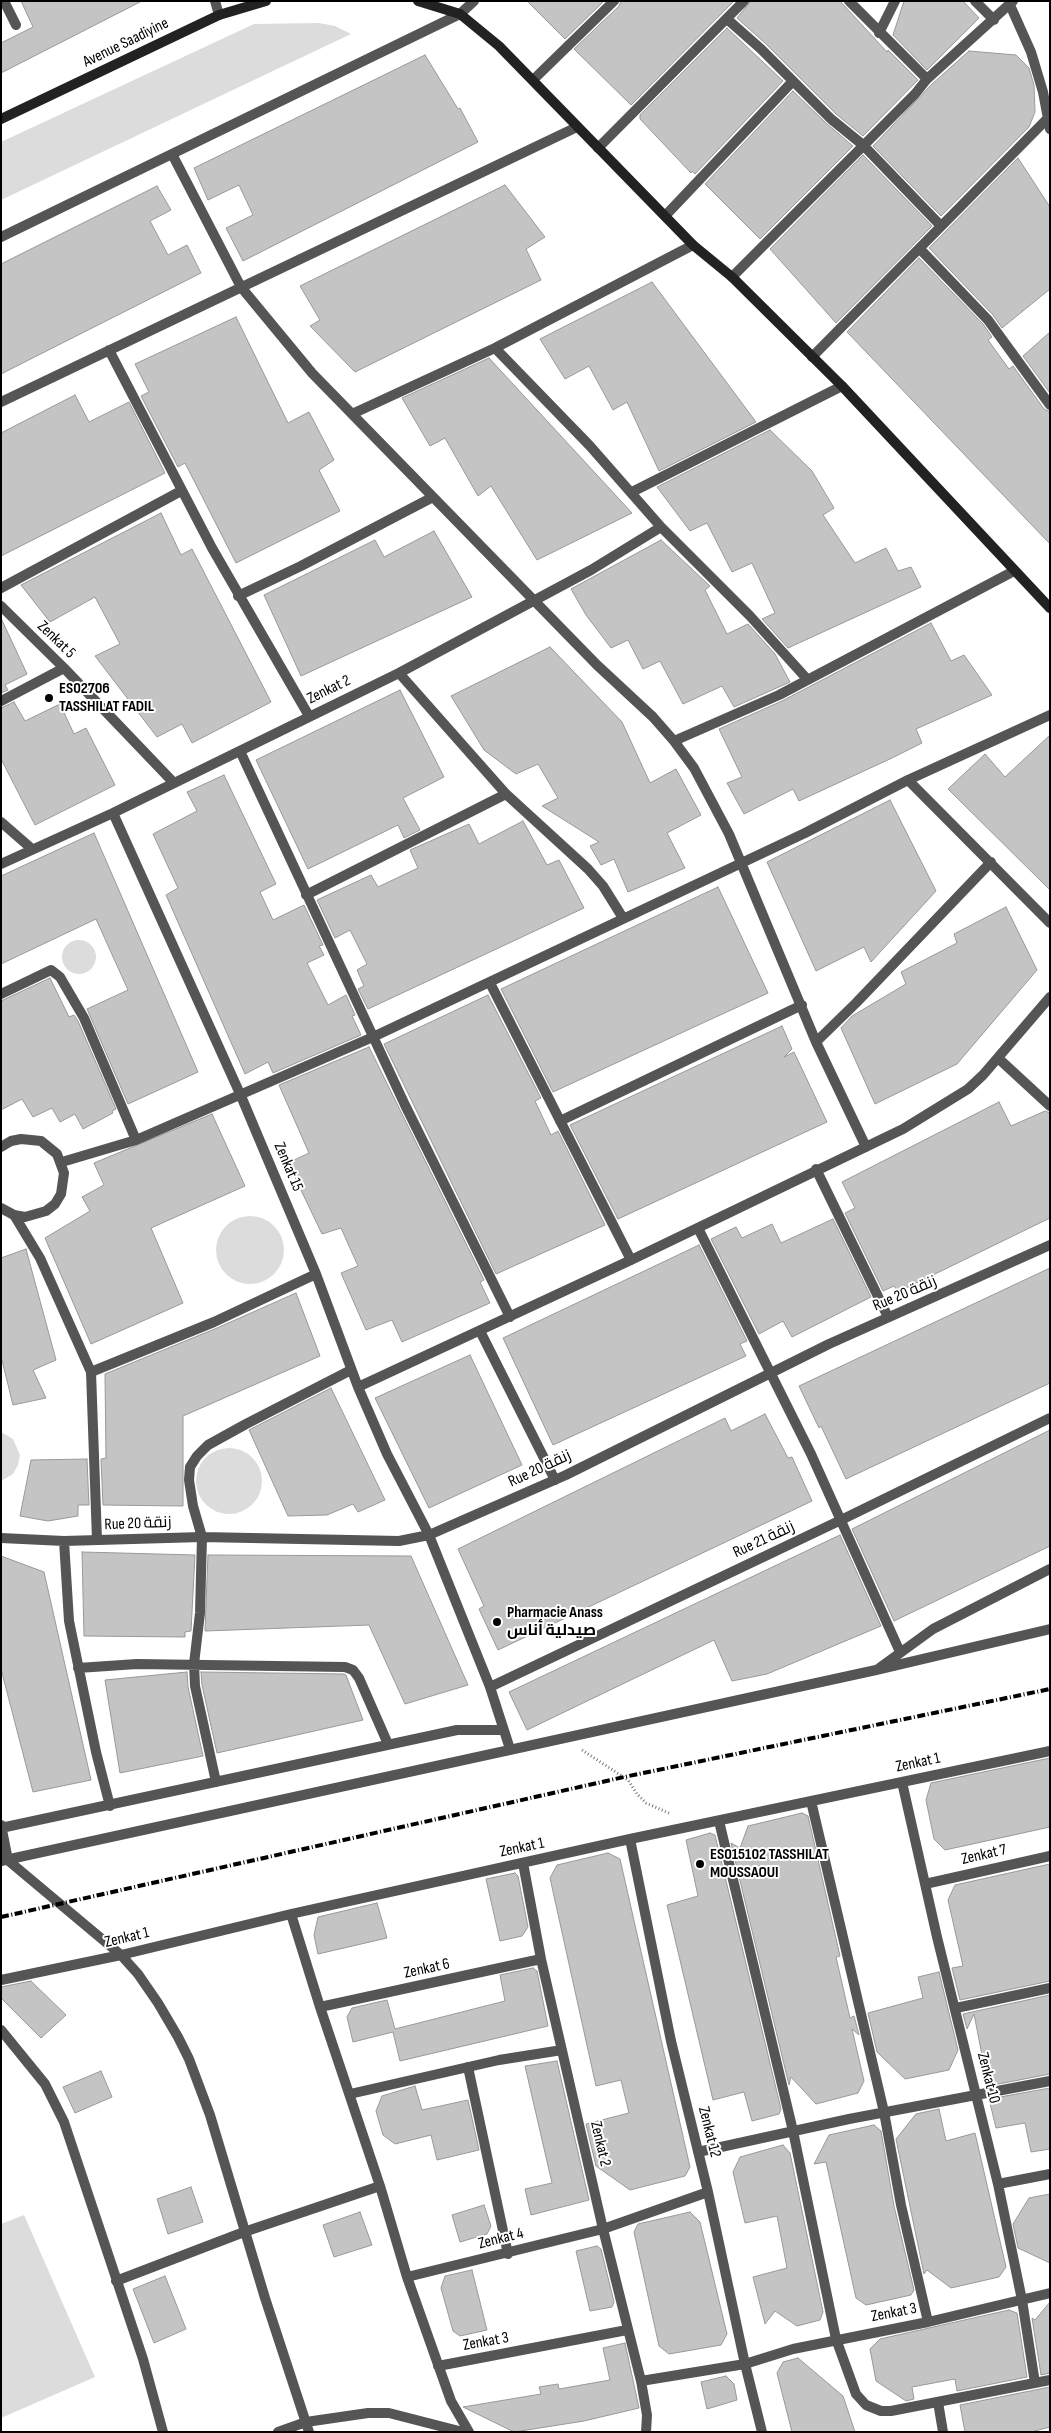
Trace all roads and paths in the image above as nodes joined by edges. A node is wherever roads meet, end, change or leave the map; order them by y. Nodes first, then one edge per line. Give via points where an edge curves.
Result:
1 (4, 1) edge
2 (215, 1) edge
3 (266, 1) edge
4 (474, 1) edge
5 (614, 1) edge
6 (744, 1) edge
7 (849, 1) edge
8 (895, 1) edge
9 (974, 1) edge
10 (422, 2) edge
11 (1011, 3) edge
12 (460, 14) junction
13 (219, 15) junction
14 (727, 19) junction
15 (994, 20) junction
16 (16, 25) dead end
17 (879, 33) junction
18 (927, 79) junction
19 (533, 80) junction
20 (793, 81) junction
21 (1, 119) edge
22 (1049, 122) edge
23 (577, 127) junction
24 (864, 145) junction
25 (598, 148) junction
26 (172, 154) junction
27 (665, 216) junction
28 (941, 226) junction
29 (1, 237) edge
30 (693, 245) junction
31 (920, 249) junction
32 (732, 277) junction
33 (241, 287) junction
34 (495, 348) junction
35 (109, 350) junction
36 (812, 357) junction
37 (842, 386) junction
38 (1, 402) edge
39 (1050, 405) edge
40 (352, 414) junction
41 (181, 491) junction
42 (632, 492) junction
43 (433, 497) junction
44 (661, 526) junction
45 (1014, 571) junction
46 (1, 588) edge
47 (238, 596) junction
48 (535, 600) junction
49 (1, 606) edge
50 (1049, 606) edge
51 (64, 668) junction
52 (399, 673) junction
53 (807, 679) junction
54 (1, 701) edge
55 (1050, 715) edge
56 (309, 716) junction
57 (674, 741) junction
58 (240, 751) junction
59 (908, 780) junction
60 (173, 782) junction
61 (506, 794) junction
62 (113, 813) junction
63 (1, 822) edge
64 (32, 849) junction
65 (991, 862) junction
66 (742, 863) junction
67 (1, 864) edge
68 (306, 895) junction
69 (624, 918) junction
70 (1050, 923) edge
71 (490, 983) junction
72 (1, 994) edge
73 (1050, 998) edge
74 (802, 1005) junction
75 (373, 1037) junction
76 (816, 1042) junction
77 (998, 1058) junction
78 (241, 1096) junction
79 (1050, 1106) edge
80 (560, 1122) junction
81 (136, 1140) junction
82 (1, 1147) edge
83 (866, 1147) junction
84 (62, 1162) junction
85 (816, 1169) junction
86 (1, 1208) edge
87 (14, 1215) junction
88 (698, 1228) junction
89 (1050, 1245) edge
90 (631, 1260) junction
91 (316, 1274) junction
92 (510, 1317) junction
93 (888, 1317) junction
94 (480, 1331) junction
95 (351, 1370) junction
96 (91, 1372) junction
97 (770, 1372) junction
98 (358, 1387) junction
99 (1050, 1418) edge
100 (555, 1480) junction
101 (841, 1520) junction
102 (429, 1535) junction
103 (202, 1537) junction
104 (1, 1538) edge
105 (97, 1540) junction
106 (64, 1541) junction
107 (1050, 1569) edge
108 (1050, 1629) edge
109 (900, 1652) junction
110 (194, 1664) junction
111 (78, 1668) junction
112 (876, 1670) junction
113 (490, 1687) junction
114 (503, 1730) junction
115 (564, 1738) junction
116 (388, 1744) junction
117 (510, 1749) junction
118 (1050, 1751) edge
119 (216, 1782) junction
120 (902, 1782) junction
121 (811, 1801) junction
122 (110, 1806) junction
123 (719, 1821) junction
124 (694, 1826) junction
125 (2, 1827) edge
126 (630, 1839) junction
127 (1050, 1856) edge
128 (3, 1858) edge
129 (523, 1863) junction
130 (925, 1884) junction
131 (291, 1914) junction
132 (121, 1955) junction
133 (541, 1959) junction
134 (1, 1980) edge
135 (1050, 1988) edge
136 (320, 2007) junction
137 (956, 2008) junction
138 (1, 2030) edge
139 (562, 2050) junction
140 (468, 2067) junction
141 (1050, 2081) edge
142 (350, 2094) junction
143 (977, 2096) junction
144 (884, 2112) junction
145 (793, 2131) junction
146 (698, 2152) junction
147 (1050, 2174) edge
148 (998, 2184) junction
149 (380, 2186) junction
150 (708, 2192) junction
151 (603, 2229) junction
152 (244, 2232) junction
153 (508, 2254) junction
154 (407, 2277) junction
155 (116, 2281) junction
156 (1050, 2293) edge
157 (1022, 2300) junction
158 (928, 2322) junction
159 (627, 2330) junction
160 (836, 2339) junction
161 (745, 2364) junction
162 (438, 2366) junction
163 (1050, 2380) edge
164 (641, 2381) junction
165 (1035, 2383) junction
166 (938, 2402) junction
167 (307, 2427) edge
168 (163, 2432) edge
169 (278, 2432) edge
170 (463, 2432) edge
171 (469, 2432) edge
172 (646, 2432) edge
173 (762, 2432) edge
174 (943, 2432) edge

1 - 16 street
2 - 13 street
3 - 13 main road, Avenue Saadiyine
4 - 12 street
5 - 19 street
6 - 14 street
7 - 17 street
8 - 17 street
9 - 15 street
10 - 12 main road
11 - 15 street
11 - 22 street via 1031,52
12 - 19 main road
12 - 26 street
13 - 21 main road, Avenue Saadiyine
14 - 20 street
14 - 25 street
15 - 18 street
17 - 18 street
18 - 24 street
19 - 23 main road
20 - 24 street via 831,119
20 - 27 street
22 - 28 street
23 - 25 main road
23 - 33 street
24 - 28 street
24 - 32 street
25 - 27 main road
26 - 29 street
26 - 33 street
27 - 30 main road
28 - 31 street
30 - 32 main road
30 - 34 street
31 - 36 street
31 - 39 street via 988,320
32 - 36 main road
33 - 35 street
33 - 40 street
34 - 40 street
34 - 42 street
35 - 38 street
35 - 41 street
36 - 37 main road
37 - 42 street
37 - 45 main road
40 - 43 street
41 - 46 street
41 - 47 street
42 - 44 street
43 - 47 street
43 - 48 street
44 - 48 street, Zenkat 2
44 - 53 street
45 - 50 main road
45 - 53 street
47 - 56 street
48 - 52 street, Zenkat 2
48 - 57 street
49 - 51 street, Zenkat 5
51 - 54 street
51 - 60 street, Zenkat 5
52 - 56 street, Zenkat 2
52 - 61 street
53 - 57 street via 744,712
55 - 59 street
56 - 58 street, Zenkat 2
57 - 66 street via 714,802
58 - 60 street, Zenkat 2
58 - 68 street
59 - 65 street
59 - 66 street
60 - 62 street, Zenkat 2
61 - 68 street
61 - 69 street via 588,869
62 - 64 street, Zenkat 2
62 - 78 street, Zenkat 15
63 - 64 street
64 - 67 street, Zenkat 2
65 - 70 street
65 - 76 street
66 - 69 street
66 - 74 street
68 - 75 street
69 - 71 street
71 - 75 street
71 - 80 street
72 - 81 street via 51,970 60,977 84,1018
73 - 77 street
74 - 76 street
74 - 80 street
75 - 78 street
75 - 92 street
76 - 83 street
77 - 79 street
77 - 83 street via 968,1089 946,1104
78 - 81 street
78 - 91 street, Zenkat 15
80 - 90 street
81 - 84 street
82 - 84 street via 21,1139 36,1140 49,1146
83 - 85 street
84 - 87 street via 64,1184 54,1204 36,1215
85 - 88 street
85 - 93 street
86 - 87 street
87 - 96 street via 40,1258
88 - 90 street
88 - 97 street
89 - 93 street, Rue 20 زنقة
90 - 92 street
91 - 95 street, Zenkat 15
91 - 96 street via 214,1322
92 - 94 street
93 - 97 street, Rue 20 زنقة
94 - 98 street
94 - 100 street
95 - 98 street, Zenkat 15
95 - 103 street via 238,1428 208,1445 197,1456 190,1467 189,1480 192,1506
96 - 105 street
97 - 100 street, Rue 20 زنقة
97 - 101 street
98 - 102 street, Zenkat 15 via 387,1454
99 - 101 street, Rue 21 زنقة
100 - 102 street, Rue 20 زنقة
101 - 109 street
101 - 113 street, Rue 21 زنقة
102 - 103 street, Rue 20 زنقة via 399,1541
102 - 113 street, Zenkat 15
103 - 105 street, Rue 20 زنقة
103 - 110 street via 200,1614
104 - 106 street, Rue 20 زنقة
105 - 106 street, Rue 20 زنقة
106 - 111 street via 66,1591
107 - 109 street via 932,1629
108 - 112 street
109 - 112 street
110 - 111 street
110 - 116 street via 329,1665 353,1670
110 - 119 street via 195,1686
111 - 122 street
112 - 115 street
113 - 114 street, Zenkat 15
114 - 116 street via 458,1730
114 - 117 street, Zenkat 15
115 - 117 street
115 - 124 path via 628,1780 646,1803
116 - 119 street
117 - 128 street
118 - 120 street, Zenkat 1
119 - 122 street
120 - 121 street, Zenkat 1
120 - 130 street, Zenkat 10
121 - 123 street, Zenkat 1
121 - 144 street
122 - 125 street
123 - 124 street, Zenkat 1
123 - 145 street
124 - 126 street, Zenkat 1
125 - 128 street
126 - 129 street, Zenkat 1
126 - 146 street, Zenkat 12 via 671,2042
127 - 130 street, Zenkat 7
128 - 132 street
129 - 131 street, Zenkat 1
129 - 133 street, Zenkat 2
130 - 137 street, Zenkat 10
131 - 132 street, Zenkat 1
131 - 136 street
132 - 134 street, Zenkat 1
132 - 152 street via 158,2003 189,2059 210,2115
133 - 136 street, Zenkat 6
133 - 139 street, Zenkat 2
135 - 137 street
136 - 142 street
137 - 143 street, Zenkat 10
138 - 155 street via 45,2084 60,2114
139 - 140 street
139 - 151 street, Zenkat 2
140 - 142 street
140 - 153 street
141 - 143 street
142 - 149 street
143 - 144 street
143 - 148 street, Zenkat 10
144 - 145 street
144 - 158 street via 901,2206
145 - 146 street
145 - 160 street
146 - 150 street, Zenkat 12
147 - 148 street
148 - 157 street, Zenkat 10
149 - 152 street
149 - 154 street
150 - 151 street, Zenkat 4
150 - 161 street, Zenkat 12
151 - 153 street, Zenkat 4
151 - 159 street, Zenkat 2
152 - 155 street
152 - 167 street
153 - 154 street, Zenkat 4
154 - 162 street
155 - 168 street via 143,2359
156 - 157 street, Zenkat 3
157 - 158 street, Zenkat 3
157 - 165 street, Zenkat 10
158 - 160 street, Zenkat 3
159 - 162 street, Zenkat 3
159 - 164 street, Zenkat 2
160 - 161 street, Zenkat 3
160 - 166 street via 852,2387 866,2405 891,2411
161 - 164 street, Zenkat 3
161 - 173 street, Zenkat 12
162 - 171 street via 451,2401
163 - 165 street
164 - 172 street, Zenkat 2 via 647,2415
165 - 166 street
166 - 174 street
167 - 169 street
167 - 170 street via 344,2415 389,2413

